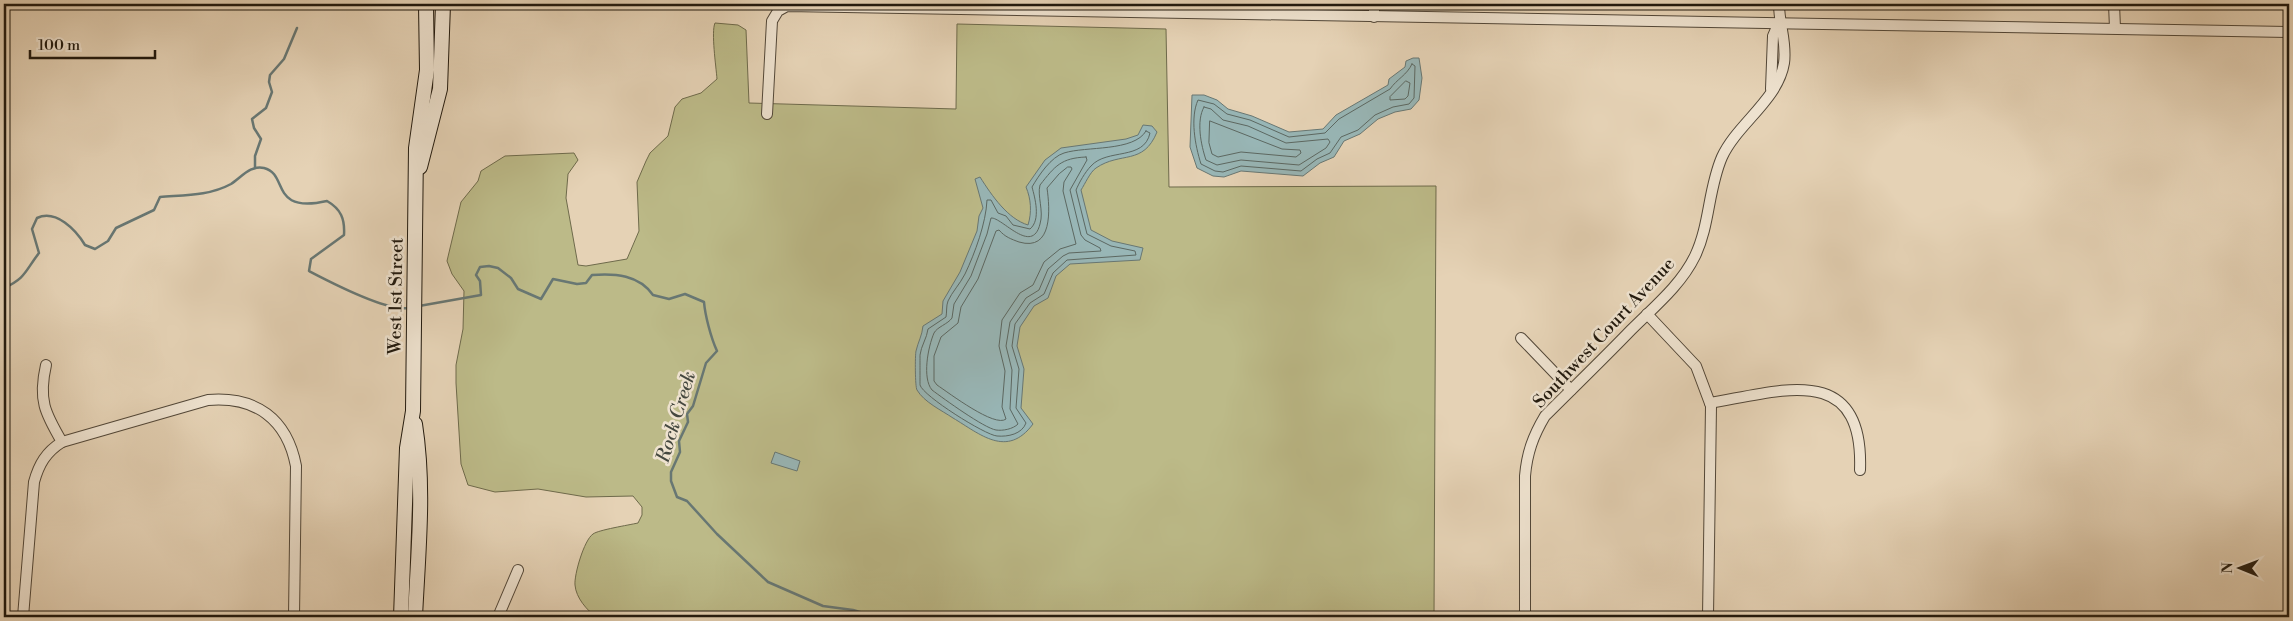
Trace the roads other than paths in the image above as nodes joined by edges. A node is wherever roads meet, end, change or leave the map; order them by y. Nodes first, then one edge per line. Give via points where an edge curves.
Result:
1 (426, 4) edge
2 (443, 4) edge
3 (1374, 4) edge
4 (1779, 4) edge
5 (2114, 4) edge
6 (1374, 17) junction
7 (1779, 22) junction
8 (2115, 28) junction
9 (2289, 32) edge
10 (767, 114) dead end
11 (416, 182) junction
12 (1647, 314) junction
13 (1521, 338) dead end
14 (46, 366) dead end
15 (1571, 390) junction
16 (1710, 403) junction
17 (413, 411) junction
18 (62, 442) junction
19 (1860, 470) dead end
20 (518, 570) dead end
21 (4, 617) edge
22 (23, 617) edge
23 (294, 617) edge
24 (402, 617) edge
25 (415, 617) edge
26 (498, 617) edge
27 (1525, 617) edge
28 (1708, 617) edge

1 - 11 main road, West 1st Street via 427,70 417,132
2 - 11 main road, West 1st Street via 440,88
3 - 6 street
4 - 7 street, Southwest Court Avenue
5 - 8 street
6 - 7 street
6 - 10 street via 787,6 778,11 772,21
7 - 8 street
7 - 12 street, Southwest Court Avenue via 1774,36 1771,90 1722,157 1701,244 1694,258 1676,285
8 - 9 street
11 - 17 main road, West 1st Street
12 - 15 street, Southwest Court Avenue
12 - 16 street via 1696,366
13 - 15 street
14 - 18 street via 42,384 43,403
15 - 27 street, Southwest Court Avenue via 1545,416 1531,443 1526,463
16 - 19 street via 1792,389 1821,391 1845,407 1854,422 1859,439
16 - 28 street
17 - 24 main road, West 1st Street via 407,448
17 - 25 main road, West 1st Street via 420,496
18 - 22 street via 43,458 34,482
18 - 23 street via 208,400 239,401 267,414 288,437 296,466
20 - 26 street
21 - 22 street

